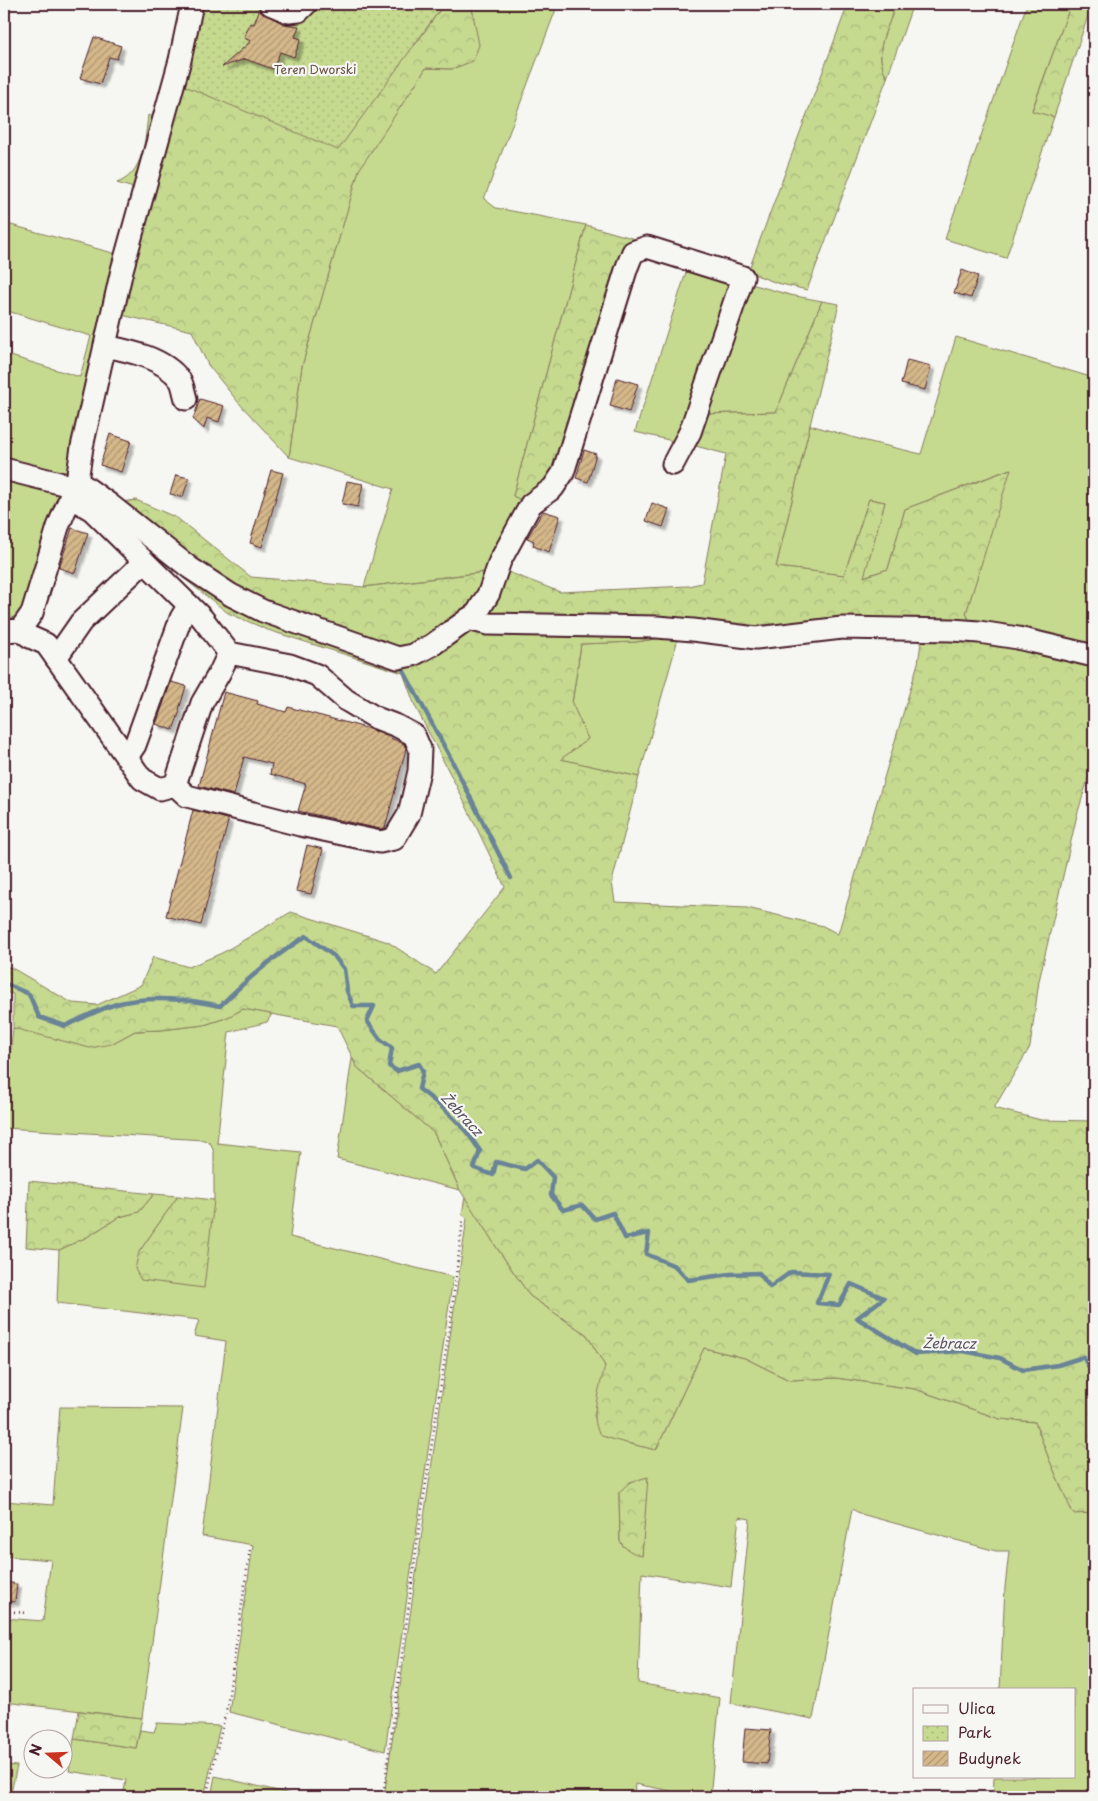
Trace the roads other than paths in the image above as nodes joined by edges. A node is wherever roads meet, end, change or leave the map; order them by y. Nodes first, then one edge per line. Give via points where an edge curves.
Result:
1 (192, 4) edge
2 (270, 4) edge
3 (306, 4) edge
4 (105, 346) junction
5 (186, 399) dead end
6 (673, 464) dead end
7 (4, 469) edge
8 (74, 488) junction
9 (144, 562) junction
10 (189, 605) junction
11 (468, 619) junction
12 (12, 631) edge
13 (228, 653) junction
14 (1094, 656) edge
15 (56, 658) junction
16 (127, 757) junction
17 (175, 785) junction

1 - 4 street
2 - 3 street via 289,12 299,11
4 - 5 street via 158,362 181,381
4 - 8 street
6 - 11 street via 690,432 744,277 647,247 633,252 626,267 563,473 553,488 532,504 500,561 489,593 477,613
7 - 8 street
8 - 9 street
8 - 11 street via 110,504 190,568 231,595 263,611 349,642 398,658 413,655 432,645
8 - 12 street via 58,527 32,613
9 - 10 street
9 - 15 street via 81,622
10 - 13 street
10 - 16 street via 181,618 135,745
11 - 14 street via 488,624 658,627 756,638 842,628 952,630 1018,638
12 - 15 street via 46,644
13 - 17 street via 202,703
13 - 17 street via 290,665 317,676 346,700 414,735 420,749 419,772 408,814 394,839 380,842 186,796
15 - 16 street
16 - 17 street via 142,778 160,789

